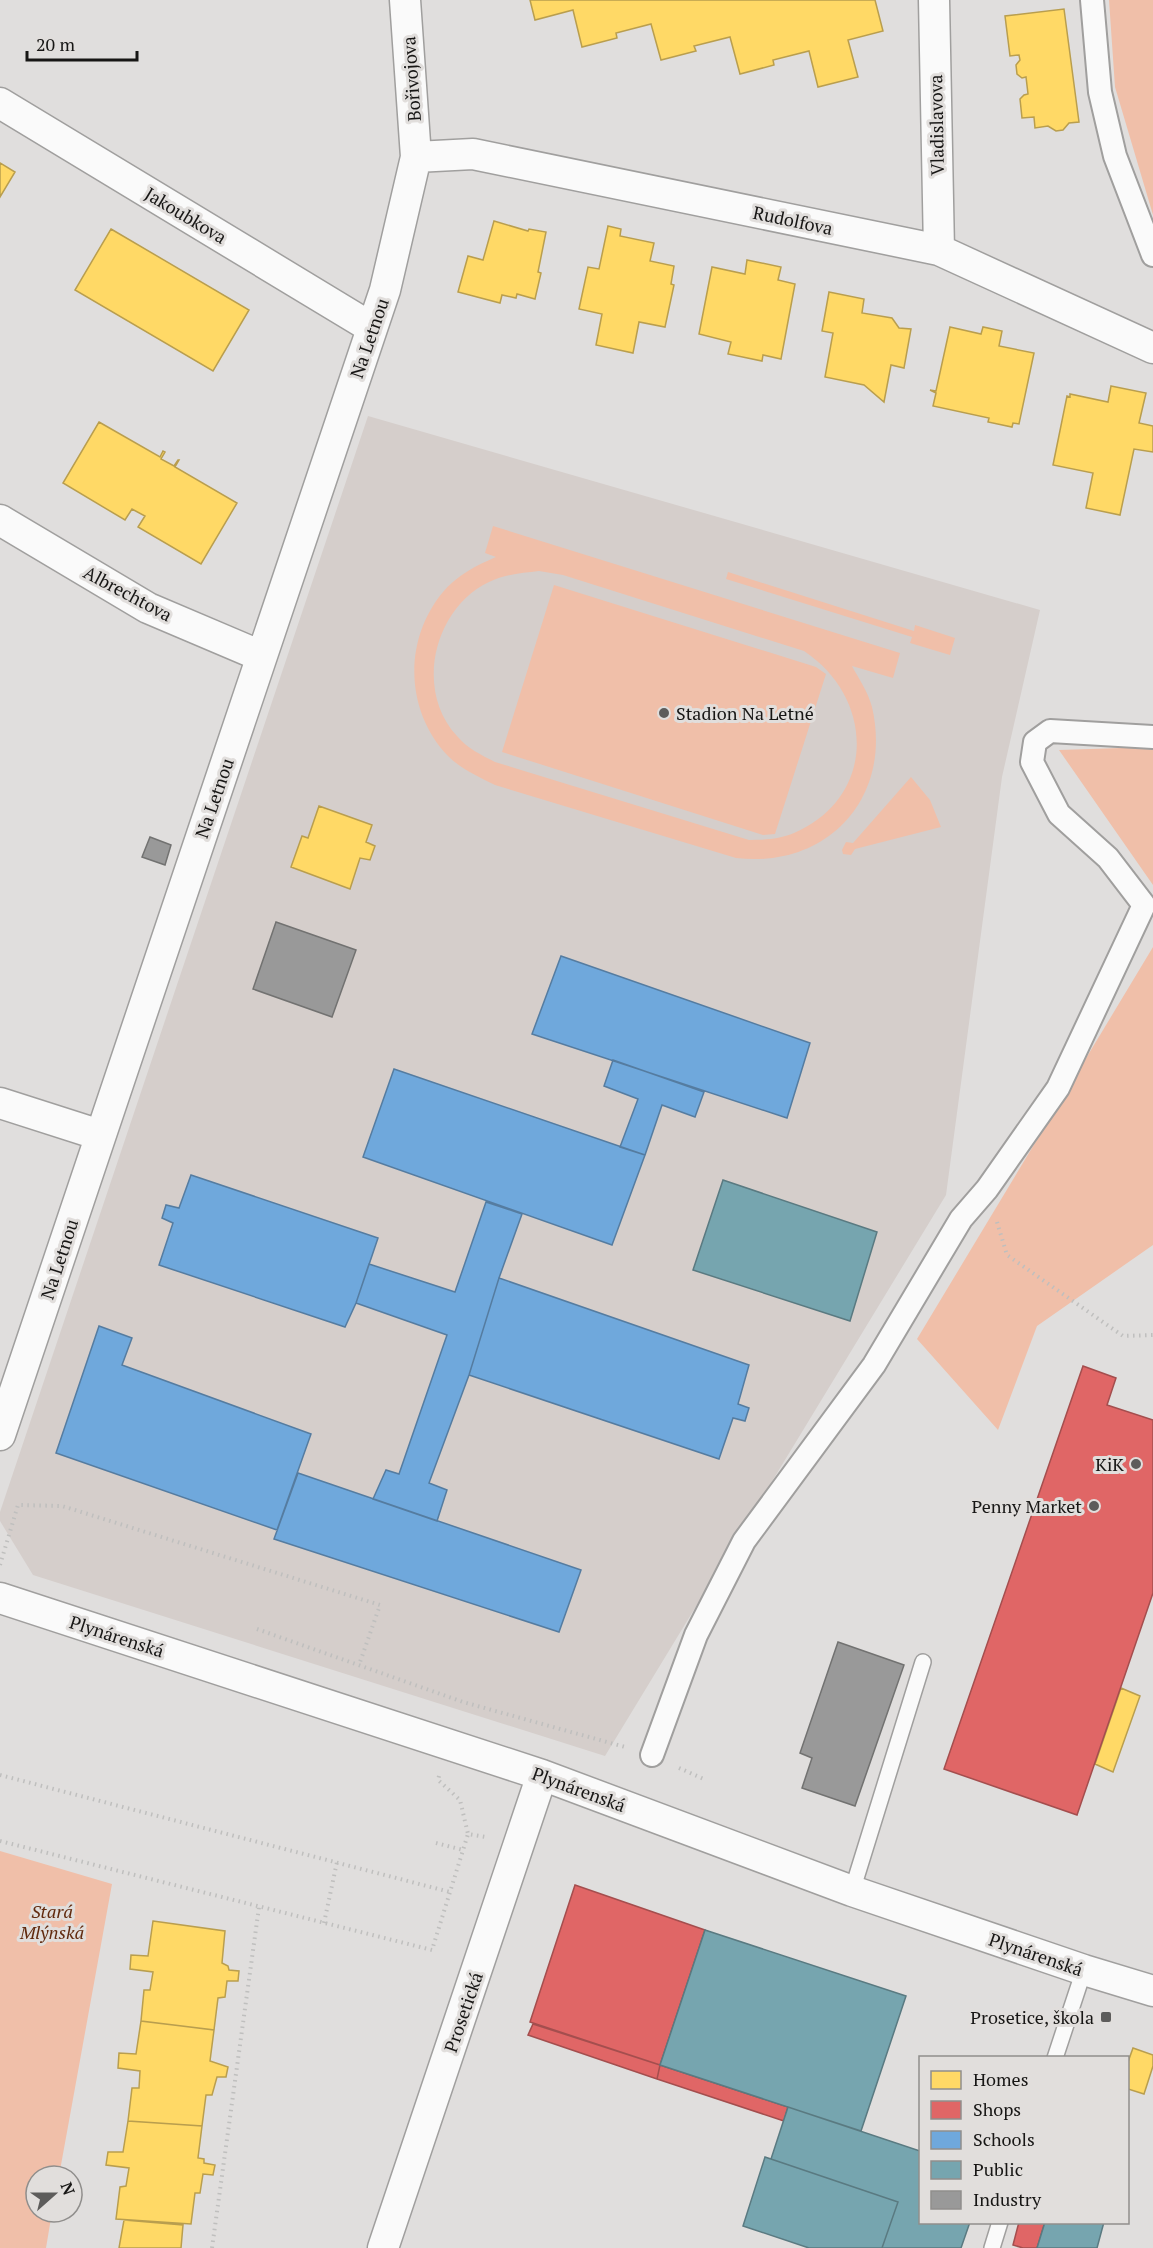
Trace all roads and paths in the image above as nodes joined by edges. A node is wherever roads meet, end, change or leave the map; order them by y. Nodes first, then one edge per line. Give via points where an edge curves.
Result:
1 (405, 0) edge
2 (934, 0) edge
3 (1092, 0) edge
4 (0, 103) edge
5 (416, 158) junction
6 (939, 250) junction
7 (1153, 255) edge
8 (372, 328) junction
9 (1153, 348) edge
10 (0, 520) edge
11 (261, 656) junction
12 (1153, 737) edge
13 (0, 1103) edge
14 (100, 1135) junction
15 (987, 1189) junction
16 (1153, 1335) edge
17 (0, 1435) edge
18 (0, 1565) edge
19 (0, 1598) edge
20 (256, 1629) dead end
21 (922, 1662) dead end
22 (359, 1665) junction
23 (652, 1755) joint
24 (0, 1774) edge
25 (542, 1775) junction
26 (0, 1841) edge
27 (520, 1842) junction
28 (436, 1843) dead end
29 (463, 1850) junction
30 (337, 1862) junction
31 (852, 1891) junction
32 (450, 1892) junction
33 (259, 1906) junction
34 (324, 1923) junction
35 (1084, 1970) junction
36 (1153, 1991) edge
37 (1056, 2056) edge
38 (1000, 2224) edge
39 (212, 2248) edge
40 (383, 2248) edge
41 (992, 2248) edge

1 - 5 street, Bořivojova
2 - 6 street, Vladislavova
3 - 7 street via 1100,92 1115,156
4 - 8 street, Jakoubkova
5 - 6 street, Rudolfova via 473,154
5 - 8 street, Na Letnou via 385,290
6 - 9 street, Rudolfova
8 - 11 street, Na Letnou
10 - 11 street, Albrechtova via 148,608
11 - 14 street, Na Letnou
12 - 15 street via 1050,731 1035,742 1032,762 1059,814 1108,858 1144,905 1058,1088
13 - 14 street
14 - 17 street, Na Letnou
15 - 16 path via 1007,1255 1123,1336
15 - 23 street via 961,1219 874,1365 744,1541 696,1635
18 - 22 path via 18,1505 62,1506 380,1605
19 - 25 street, Plynárenská
20 - 22 path
21 - 31 lane
22 - 23 path via 463,1702
24 - 30 path
25 - 27 street, Prosetická
25 - 31 street, Plynárenská
26 - 33 path
27 - 29 path via 468,1834
27 - 40 street, Prosetická
28 - 29 path
29 - 32 path
30 - 32 path
30 - 34 path
31 - 35 street, Plynárenská
32 - 34 path via 432,1950
33 - 34 path
33 - 39 path
35 - 36 street, Plynárenská
35 - 37 lane
38 - 41 lane

